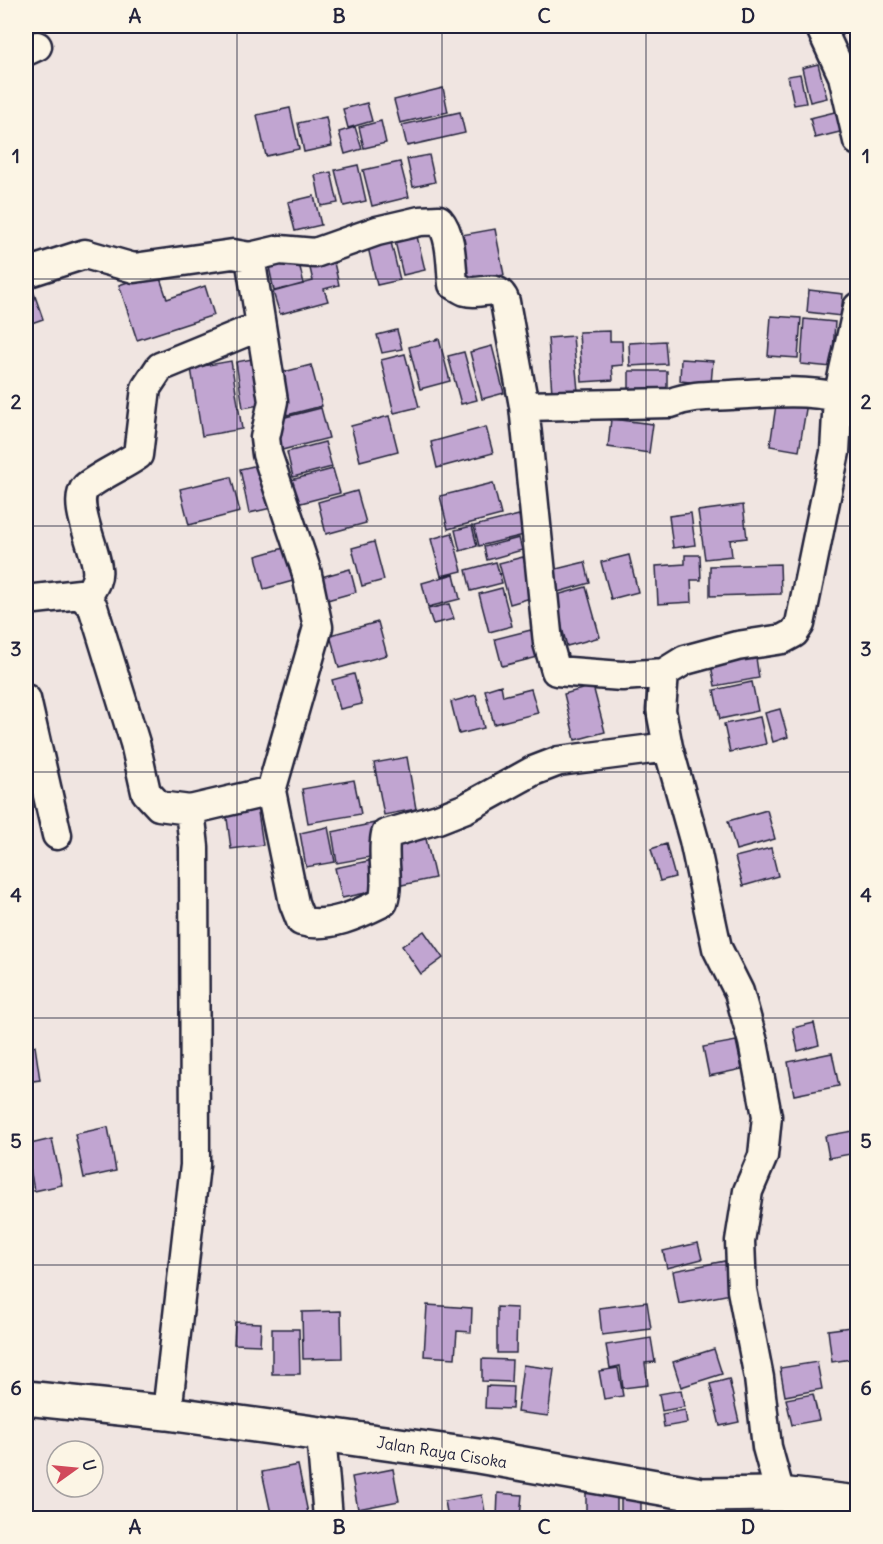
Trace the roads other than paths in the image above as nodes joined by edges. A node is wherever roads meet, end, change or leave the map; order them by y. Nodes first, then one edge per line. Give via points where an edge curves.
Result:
1 (820, 26) edge
2 (858, 141) edge
3 (250, 257) junction
4 (26, 273) edge
5 (858, 307) edge
6 (260, 326) junction
7 (838, 397) junction
8 (524, 406) junction
9 (86, 598) junction
10 (26, 600) edge
11 (664, 673) junction
12 (26, 699) edge
13 (668, 747) junction
14 (271, 792) junction
15 (190, 810) junction
16 (57, 835) dead end
17 (26, 1398) edge
18 (167, 1413) junction
19 (321, 1434) junction
20 (780, 1494) junction
21 (858, 1503) edge
22 (328, 1518) edge

1 - 2 street via 843,76
3 - 4 street via 233,254 134,268 85,254
3 - 6 street
3 - 8 street via 280,250 315,253 377,231 439,220 444,225 453,284 467,292 495,290 502,295
5 - 7 street
6 - 9 street via 160,367 146,388 138,455 85,488 81,498 98,568
6 - 14 street via 273,401 265,438 267,454 306,570 318,627
7 - 8 street via 782,390 688,397 671,404
7 - 11 street via 835,452 800,624 783,639 685,660
8 - 11 street via 548,643 556,671 622,676
9 - 10 street via 80,594
9 - 15 street via 93,607 132,731 146,792 159,806
11 - 13 street via 661,710
12 - 16 street
13 - 14 street via 559,761 447,816 386,834 383,846 387,891 383,902 360,914 321,924 301,921 294,903
13 - 20 street via 694,840 717,948 739,992 753,1042 767,1116 763,1156 748,1191 740,1241 742,1290 767,1447
14 - 15 street
15 - 18 street via 194,847 195,1165
17 - 18 street, Jalan Raya Cisoka
18 - 19 street, Jalan Raya Cisoka
19 - 20 street, Jalan Raya Cisoka via 478,1456 702,1495
19 - 22 street
20 - 21 street, Jalan Raya Cisoka

